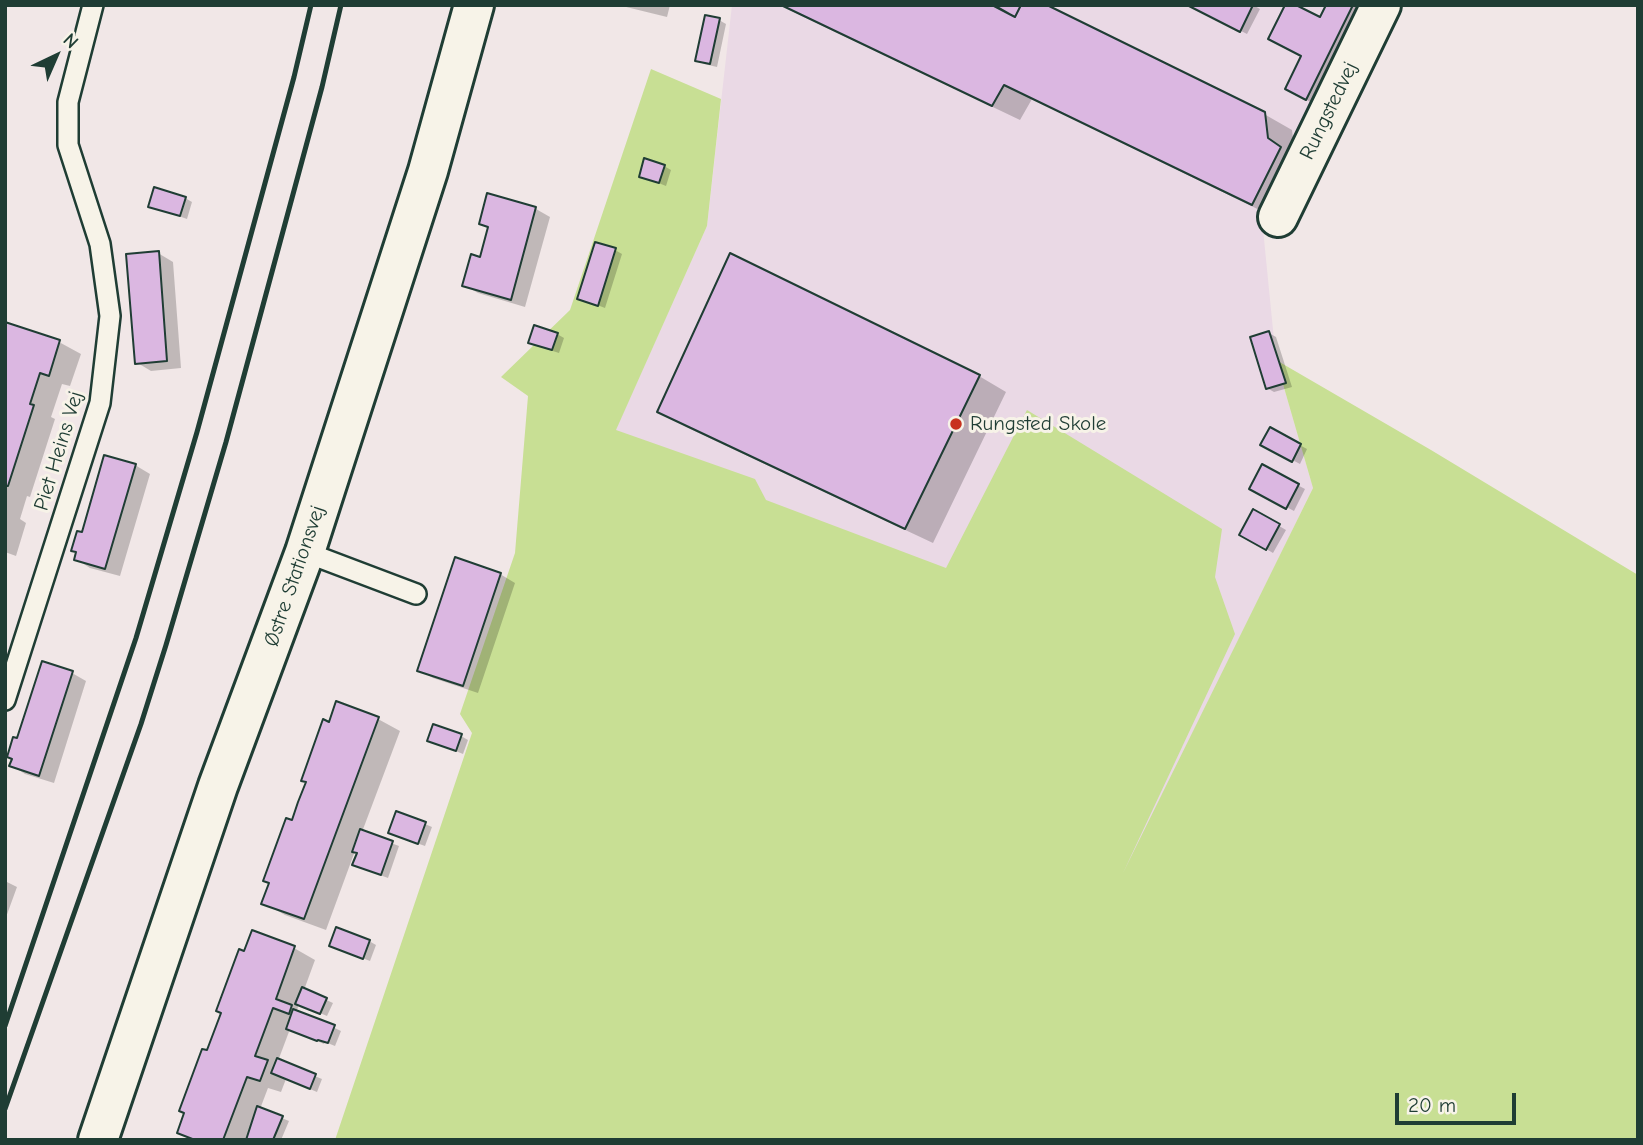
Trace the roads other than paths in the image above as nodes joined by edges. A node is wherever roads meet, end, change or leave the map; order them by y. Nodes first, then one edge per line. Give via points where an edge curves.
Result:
1 (93, 5) edge
2 (474, 5) edge
3 (1381, 5) edge
4 (1278, 217) dead end
5 (305, 552) junction
6 (416, 594) dead end
7 (5, 700) edge
8 (98, 1140) edge

1 - 7 lane, Piet Heins Vej via 68,102 68,145 100,244 110,316 100,404
2 - 5 street, Østre Stationsvej via 428,171
3 - 4 street, Rungstedvej
5 - 6 lane
5 - 8 street, Østre Stationsvej via 218,786

